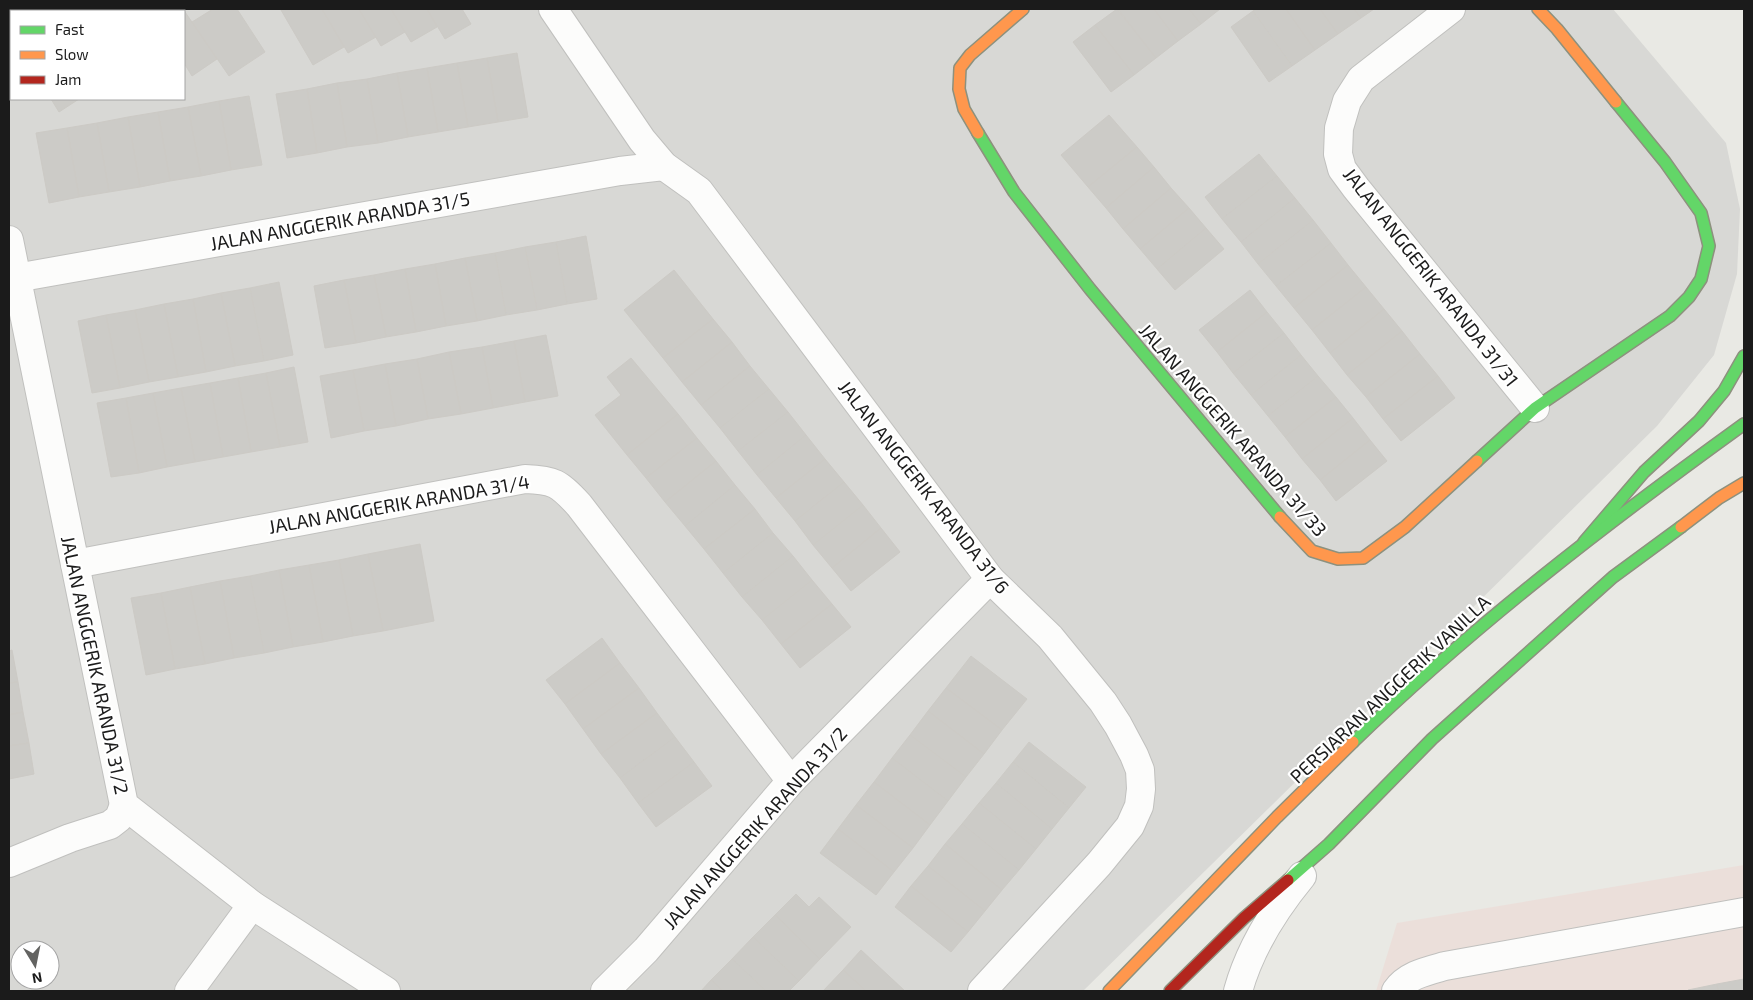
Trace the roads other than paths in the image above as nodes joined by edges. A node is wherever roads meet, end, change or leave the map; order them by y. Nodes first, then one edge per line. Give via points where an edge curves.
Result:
1 (553, 9) edge
2 (1024, 9) edge
3 (1450, 9) edge
4 (1538, 9) edge
5 (664, 166) junction
6 (9, 240) edge
7 (16, 278) junction
8 (1744, 356) edge
9 (1536, 408) junction
10 (1744, 424) edge
11 (1744, 483) edge
12 (1584, 542) junction
13 (75, 564) junction
14 (990, 580) junction
15 (791, 781) junction
16 (124, 805) junction
17 (1328, 844) junction
18 (9, 863) edge
19 (252, 905) junction
20 (1744, 912) edge
21 (1245, 986) edge
22 (189, 991) edge
23 (386, 991) edge
24 (605, 991) edge
25 (982, 991) edge
26 (1108, 991) edge
27 (1170, 991) edge
28 (1396, 991) edge

1 - 5 street, JALAN ANGGERIK ARANDA 31/6 via 642,140
2 - 9 main road, JALAN ANGGERIK ARANDA 31/33 via 970,55 960,68 959,89 964,109 1014,192 1078,274 1238,468 1312,551 1338,559 1362,558 1405,527
3 - 9 street, JALAN ANGGERIK ARANDA 31/31 via 1361,79 1347,101 1339,128 1338,154 1342,169 1356,188
4 - 9 main road, JALAN ANGGERIK ARANDA 31/33 via 1665,162 1701,213 1709,246 1701,279 1670,316
5 - 7 street, JALAN ANGGERIK ARANDA 31/5 via 620,171
5 - 14 street, JALAN ANGGERIK ARANDA 31/6 via 698,191
6 - 7 street, JALAN ANGGERIK ARANDA 31/2
7 - 13 street, JALAN ANGGERIK ARANDA 31/2
8 - 12 main road via 1724,391 1699,421 1644,472
10 - 12 main road, PERSIARAN ANGGERIK VANILLA
11 - 17 main road via 1613,577 1432,739
12 - 26 main road, PERSIARAN ANGGERIK VANILLA via 1453,650 1341,754
13 - 15 street, JALAN ANGGERIK ARANDA 31/4 via 525,479 548,480 566,490 579,504
13 - 16 street, JALAN ANGGERIK ARANDA 31/2
14 - 15 street, JALAN ANGGERIK ARANDA 31/2
14 - 25 street, JALAN ANGGERIK ARANDA 31/6 via 1050,637 1103,702 1134,755 1140,770 1141,789 1139,806 1130,826
15 - 24 street, JALAN ANGGERIK ARANDA 31/2 via 646,950
16 - 18 street via 119,818 110,825
16 - 19 street, JALAN ANGGERIK ARANDA 31/2
17 - 21 street via 1261,932
17 - 27 main road via 1244,918
19 - 22 street
19 - 23 street, JALAN ANGGERIK ARANDA 31/2
20 - 28 street via 1445,966 1418,974

